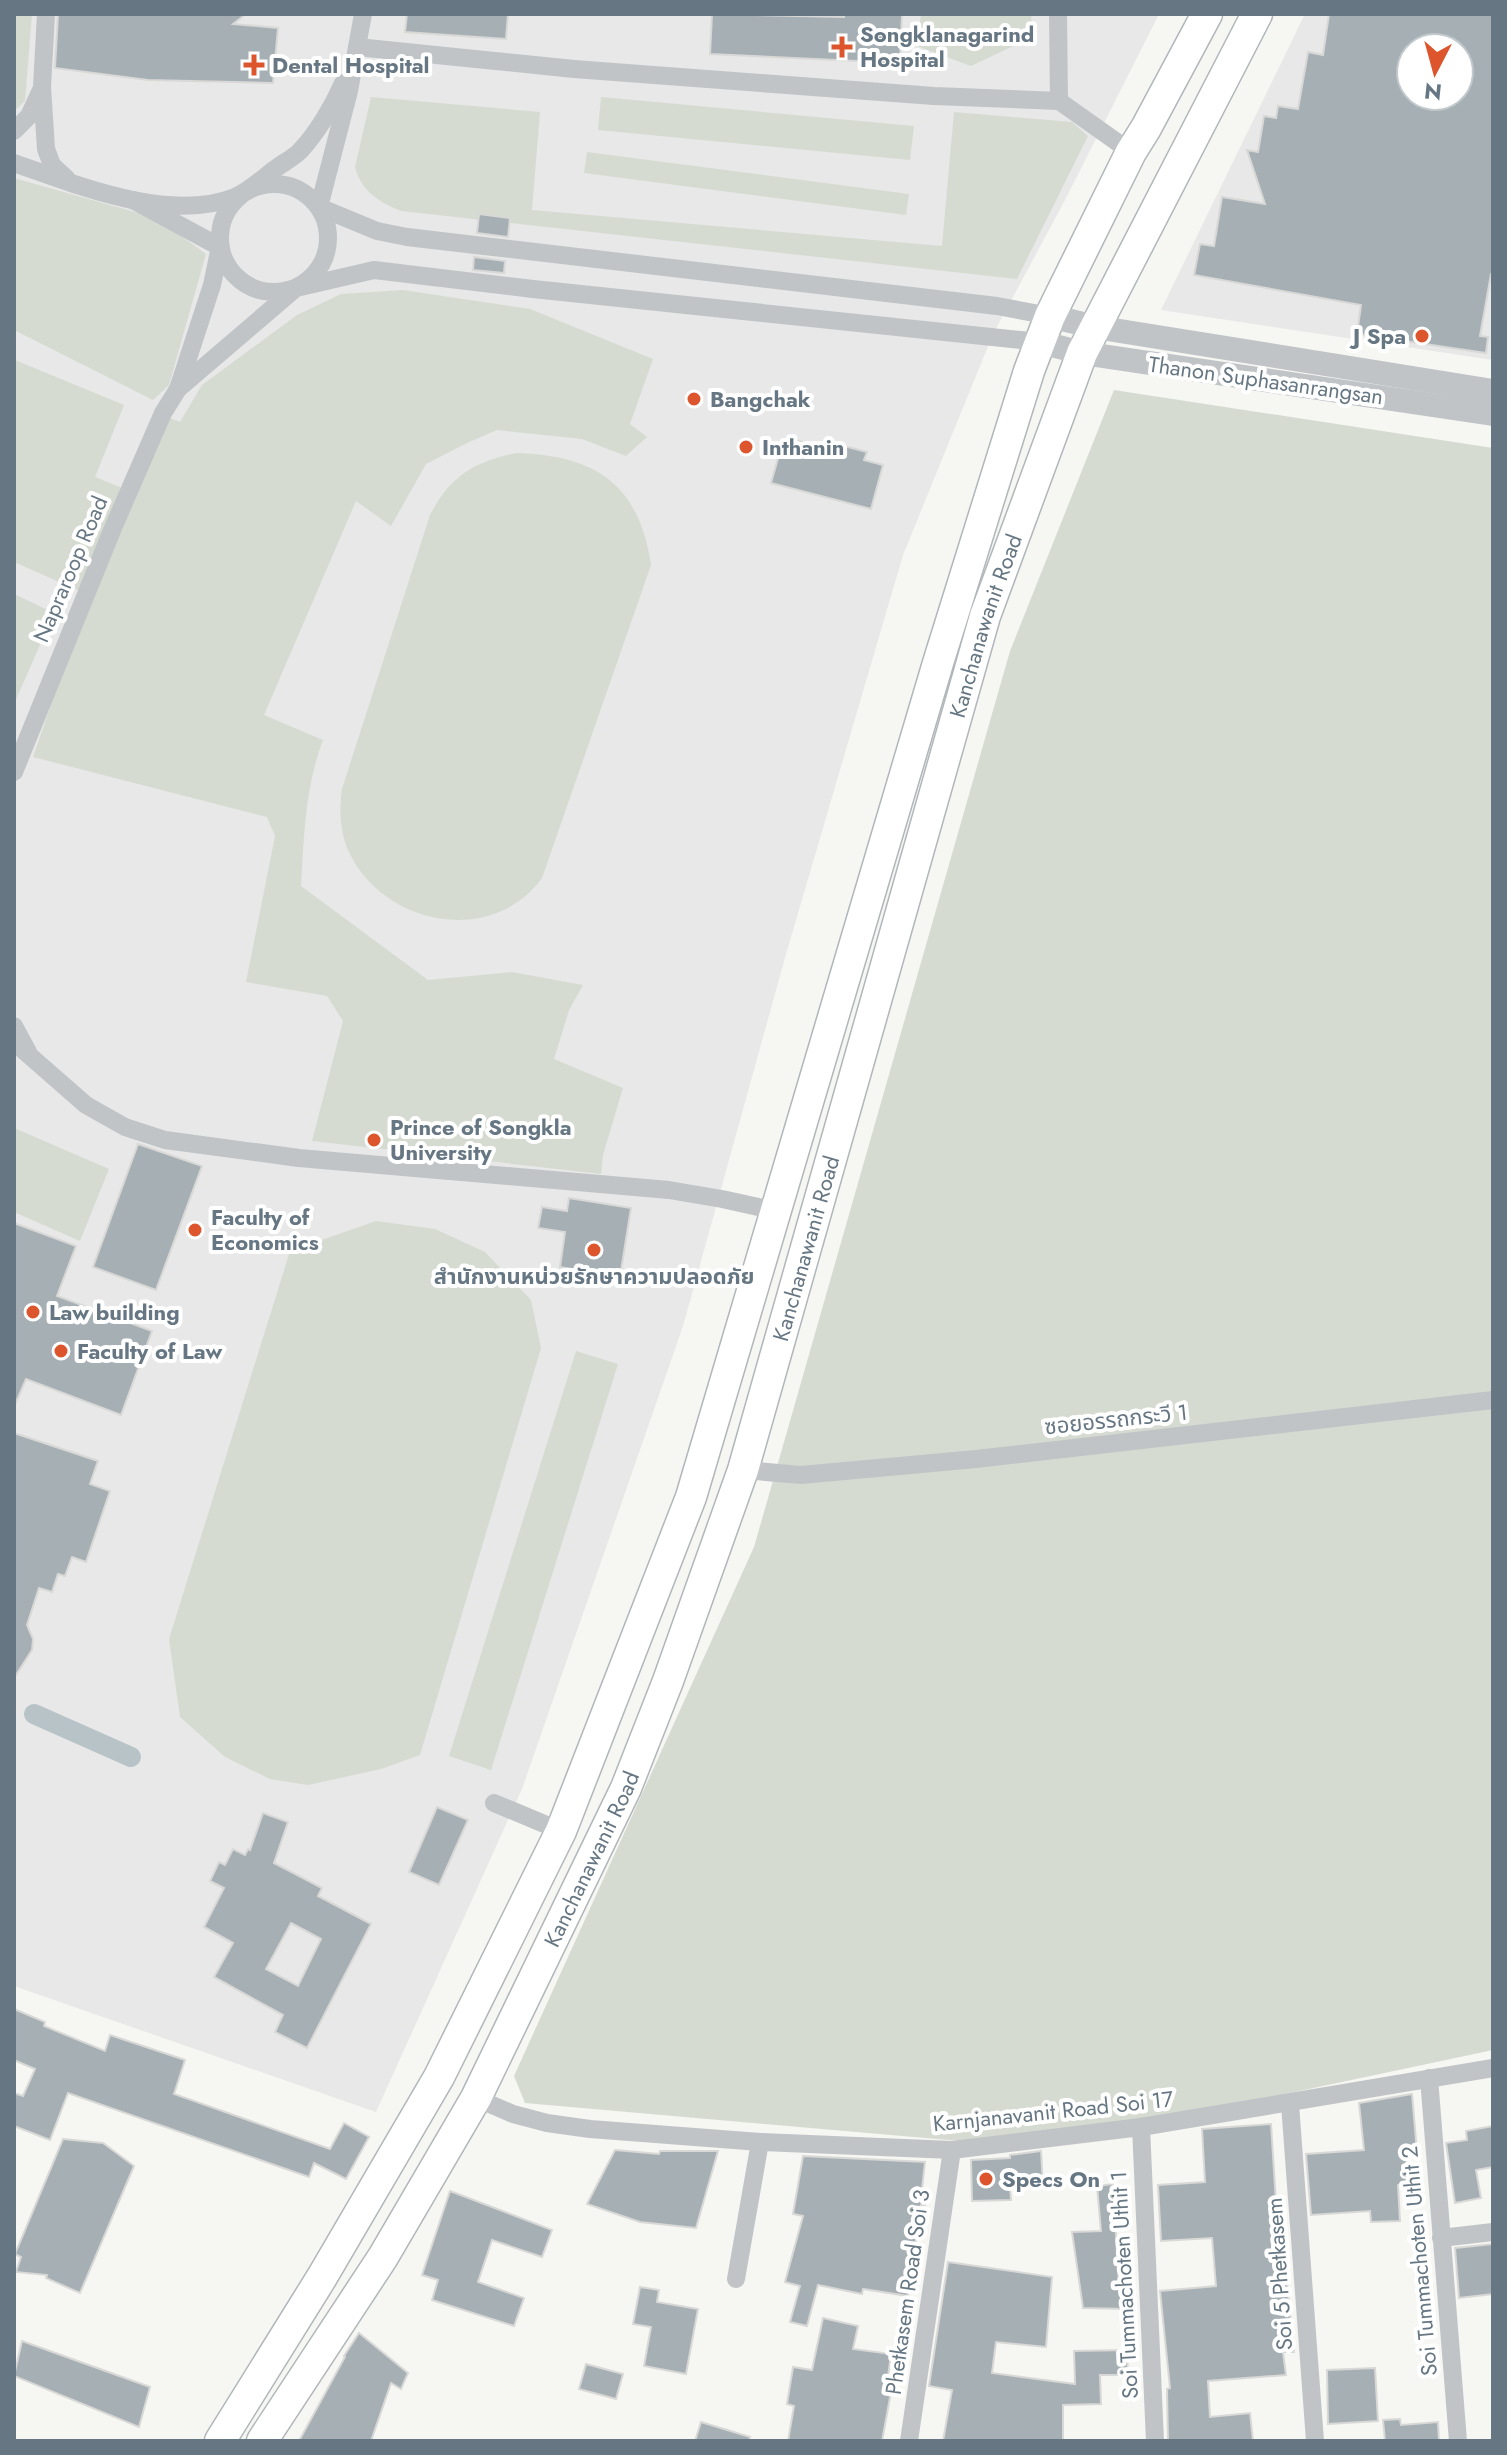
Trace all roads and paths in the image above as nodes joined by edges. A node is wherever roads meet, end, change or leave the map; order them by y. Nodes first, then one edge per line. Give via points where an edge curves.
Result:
1 (46, 14) edge
2 (363, 14) edge
3 (1058, 14) edge
4 (1207, 14) edge
5 (1257, 14) edge
6 (357, 47) junction
7 (42, 87) junction
8 (1059, 101) junction
9 (14, 131) edge
10 (1131, 152) junction
11 (14, 163) edge
12 (63, 176) junction
13 (242, 193) junction
14 (133, 200) junction
15 (319, 207) junction
16 (220, 247) junction
17 (296, 288) junction
18 (1045, 329) junction
19 (1089, 340) junction
20 (178, 389) junction
21 (1493, 391) edge
22 (1493, 414) edge
23 (14, 772) edge
24 (14, 1026) edge
25 (14, 1042) edge
26 (29, 1054) junction
27 (777, 1211) junction
28 (814, 1219) junction
29 (1493, 1400) edge
30 (743, 1470) junction
31 (494, 1803) dead end
32 (561, 1831) junction
33 (1493, 2068) edge
34 (1429, 2078) junction
35 (476, 2098) junction
36 (1290, 2104) junction
37 (1141, 2127) junction
38 (760, 2142) junction
39 (952, 2150) junction
40 (1493, 2232) edge
41 (1441, 2238) junction
42 (736, 2279) dead end
43 (241, 2410) junction
44 (266, 2434) edge
45 (220, 2441) edge
46 (909, 2441) edge
47 (1155, 2441) edge
48 (1315, 2441) edge
49 (1458, 2441) edge

1 - 7 street
2 - 6 street
3 - 8 street
4 - 10 main road, Kanchanawanit Road
5 - 19 main road, Kanchanawanit Road
6 - 8 street via 574,69
6 - 13 street via 339,92 300,150
6 - 15 street
7 - 9 street via 29,116
7 - 12 street via 46,149
8 - 10 street
10 - 18 main road, Kanchanawanit Road
11 - 12 street
12 - 14 street
13 - 14 street via 196,205
13 - 15 street via 275,184 307,195
13 - 16 street via 223,217
14 - 16 street
15 - 17 street via 329,237 326,253 309,280
15 - 18 street via 377,231 407,237 997,306
16 - 17 street via 230,269 248,286 280,292
16 - 20 street, Napraroop Road
17 - 18 street via 374,270 522,288
17 - 20 street, Napraroop Road
18 - 19 street, Thanon Suphasanrangsan
18 - 27 main road, Kanchanawanit Road via 938,663
19 - 21 street, Thanon Suphasanrangsan
19 - 22 street, Thanon Suphasanrangsan
19 - 28 main road, Kanchanawanit Road via 985,616
20 - 23 street, Napraroop Road via 113,528
24 - 26 street
25 - 26 street
26 - 27 street via 107,1118 165,1140 299,1158 669,1190
27 - 28 main road
27 - 32 main road, Kanchanawanit Road via 691,1497
28 - 30 main road, Kanchanawanit Road
29 - 30 street, ซอยอรรถกระวี 1 via 976,1459 801,1475
30 - 35 main road, Kanchanawanit Road via 626,1788
31 - 32 street
32 - 43 main road, Kanchanawanit Road via 439,2077
33 - 34 street, Karnjanavanit Road Soi 17
34 - 36 street, Karnjanavanit Road Soi 17
34 - 41 street, Soi Tummachoten Uthit 2
35 - 38 street, Karnjanavanit Road Soi 17 via 547,2123
35 - 44 main road, Kanchanawanit Road via 383,2257
36 - 37 street, Karnjanavanit Road Soi 17
36 - 48 street, Soi 5 Phetkasem
37 - 39 street, Karnjanavanit Road Soi 17
37 - 47 street, Soi Tummachoten Uthit 1
38 - 39 street, Karnjanavanit Road Soi 17
38 - 42 street
39 - 46 street, Phetkasem Road Soi 3
40 - 41 street
41 - 49 street, Soi Tummachoten Uthit 2
43 - 44 main road
43 - 45 main road, Kanchanawanit Road

